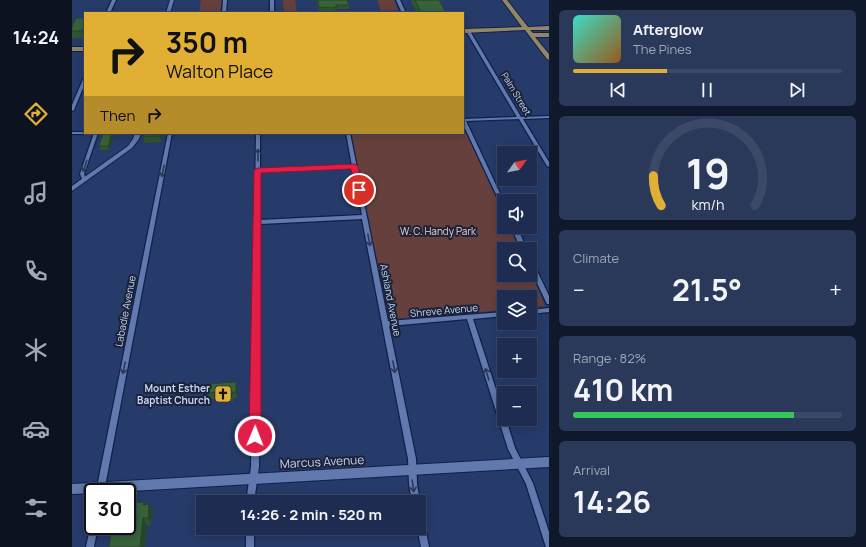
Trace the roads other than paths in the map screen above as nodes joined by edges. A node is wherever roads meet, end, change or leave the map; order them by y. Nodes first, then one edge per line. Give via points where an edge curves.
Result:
1 (114, 0) edge
2 (172, 0) edge
3 (225, 0) edge
4 (272, 0) edge
5 (398, 0) edge
6 (504, 0) edge
7 (108, 12) edge
8 (168, 12) edge
9 (224, 12) edge
10 (272, 12) edge
11 (404, 12) edge
12 (549, 28) edge
13 (526, 29) junction
14 (468, 33) edge
15 (531, 35) junction
16 (549, 35) edge
17 (72, 43) edge
18 (84, 43) edge
19 (72, 49) edge
20 (84, 49) edge
21 (549, 58) edge
22 (84, 80) edge
23 (72, 110) edge
24 (549, 117) edge
25 (520, 118) junction
26 (464, 120) edge
27 (464, 122) edge
28 (72, 133) edge
29 (84, 133) edge
30 (96, 134) edge
31 (138, 134) edge
32 (170, 134) edge
33 (258, 134) edge
34 (348, 134) edge
35 (354, 166) junction
36 (549, 166) edge
37 (258, 170) junction
38 (84, 179) junction
39 (72, 189) edge
40 (498, 194) edge
41 (364, 217) junction
42 (258, 222) junction
43 (537, 277) edge
44 (549, 302) edge
45 (549, 310) edge
46 (537, 311) edge
47 (497, 315) edge
48 (469, 317) junction
49 (386, 324) junction
50 (549, 462) edge
51 (519, 464) junction
52 (412, 471) junction
53 (253, 479) junction
54 (101, 483) edge
55 (136, 487) edge
56 (72, 489) edge
57 (84, 489) edge
58 (251, 495) edge
59 (415, 495) edge
60 (92, 535) edge
61 (250, 535) edge
62 (423, 535) edge
63 (549, 544) edge
64 (90, 547) edge
65 (250, 547) edge
66 (425, 547) edge

1 - 7 street
2 - 8 street
3 - 9 street
4 - 10 street
5 - 11 street
6 - 13 main road
12 - 13 main road
13 - 14 main road
13 - 15 main road
14 - 15 main road
14 - 25 street, Palm Street
15 - 16 main road
15 - 21 main road
17 - 18 main road
19 - 20 main road
22 - 23 street
24 - 25 street
25 - 26 street
25 - 36 street, Palm Street
27 - 40 street
28 - 29 street
30 -> 38 street via 82,174
31 - 38 street via 130,147
32 -> 54 street, Labadie Avenue
37 -> 33 street
34 - 35 street, Ashland Avenue
35 - 37 street
35 - 41 street, Ashland Avenue
37 - 42 street
38 - 39 street
41 - 42 street
41 -> 49 street, Ashland Avenue
42 - 53 street
43 - 44 street
45 - 46 street
47 - 48 street, Shreve Avenue
48 - 49 street, Shreve Avenue
51 -> 48 street
49 -> 52 street, Ashland Avenue via 412,459
50 - 51 street, Marcus Avenue
51 - 52 street, Marcus Avenue
51 - 63 street via 528,482
52 - 53 street, Marcus Avenue
52 -> 59 street, Ashland Avenue
53 - 55 street, Marcus Avenue
53 - 58 street
56 - 57 street, Marcus Avenue
60 - 64 street
61 - 65 street
62 - 66 street

